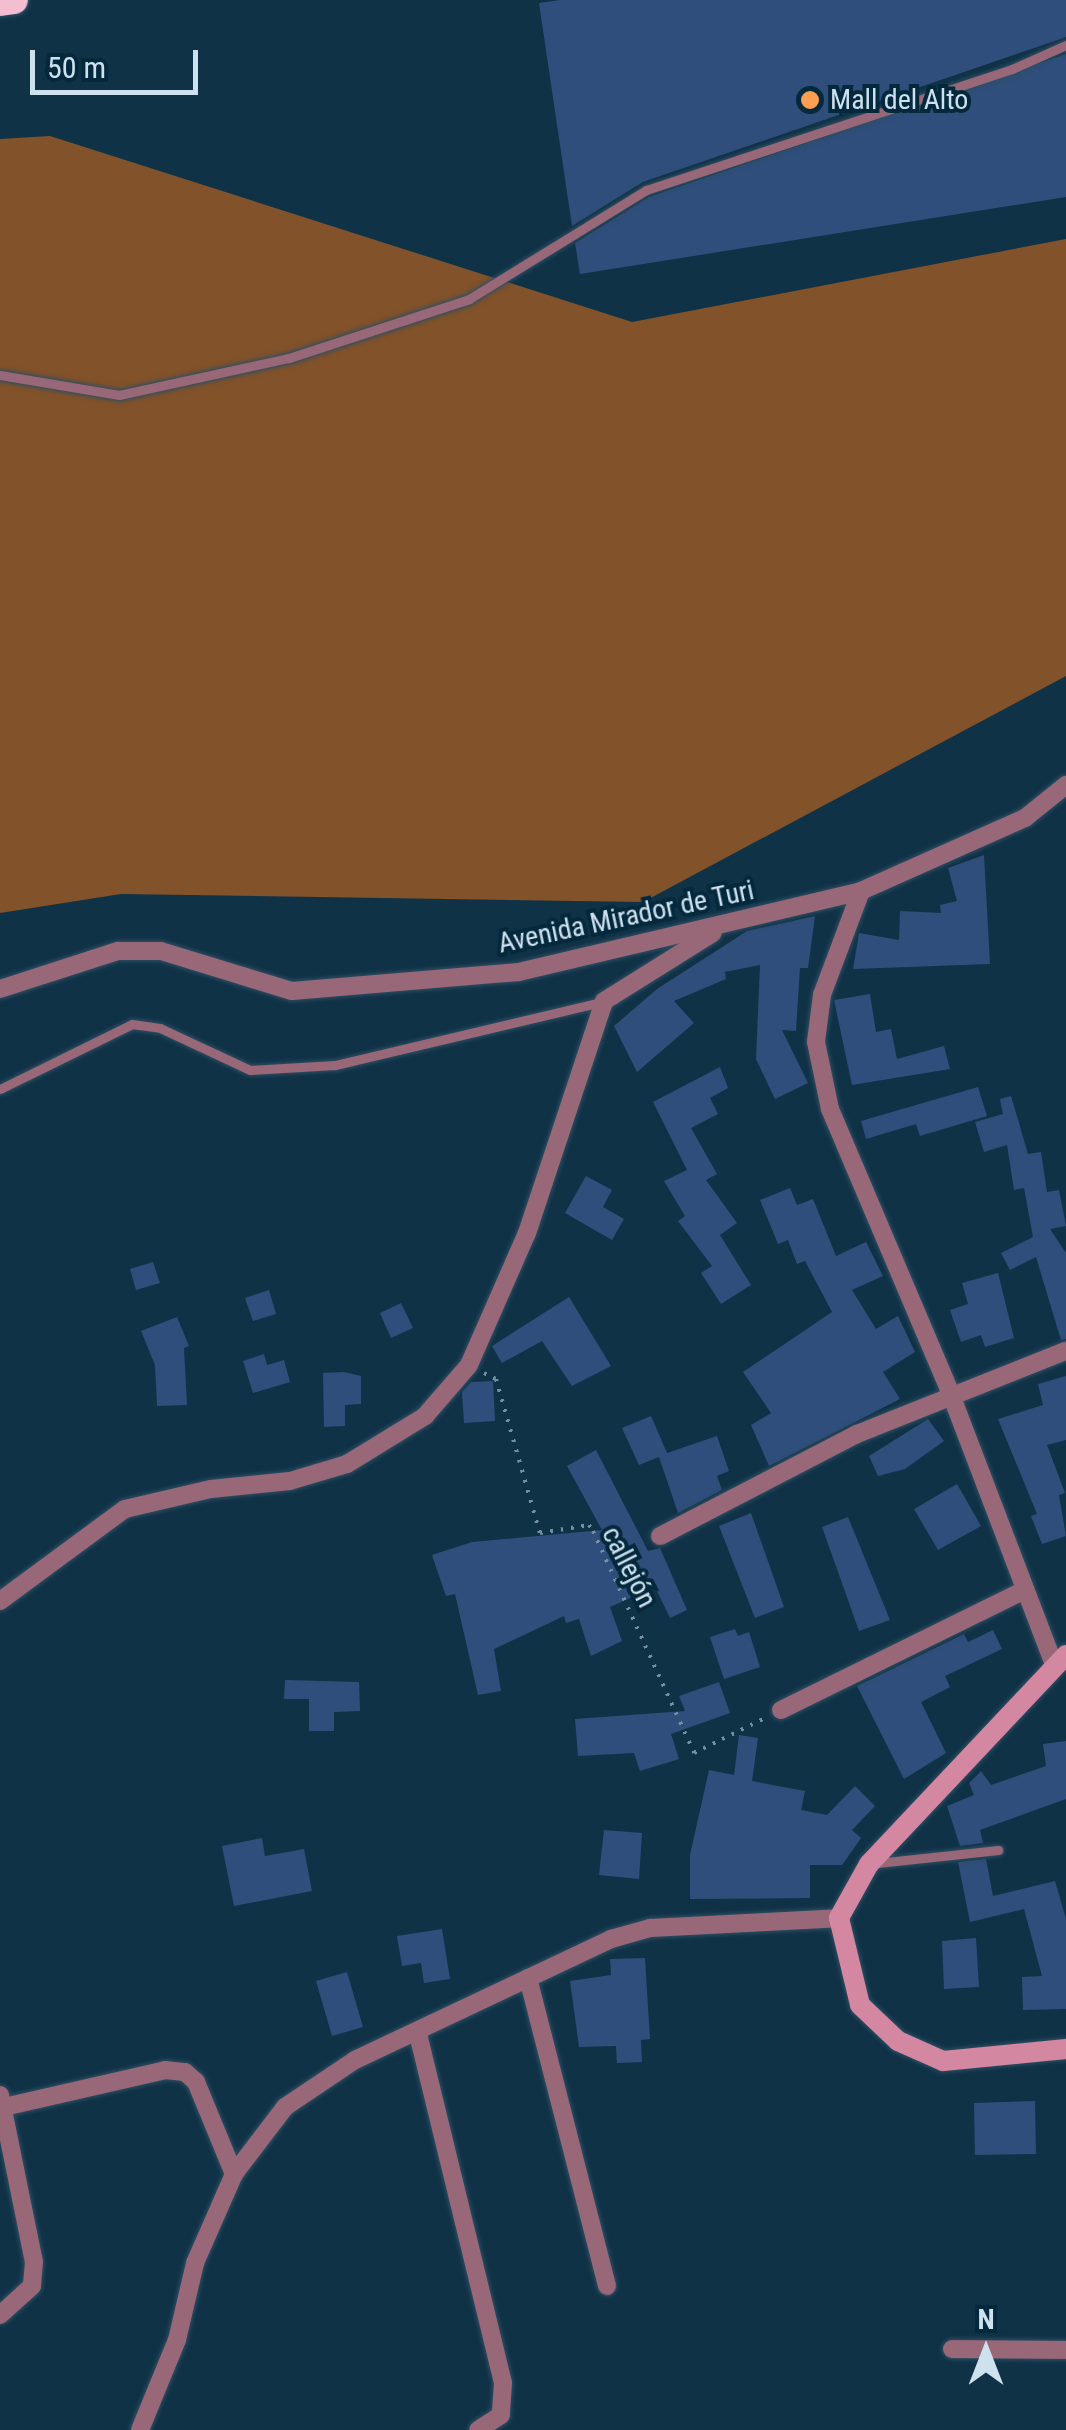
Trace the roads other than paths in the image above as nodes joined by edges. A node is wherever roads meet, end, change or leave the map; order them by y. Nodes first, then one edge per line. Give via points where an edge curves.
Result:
1 (14, 0) edge
2 (0, 2) edge
3 (1066, 45) edge
4 (0, 375) edge
5 (1066, 785) edge
6 (860, 890) junction
7 (724, 926) junction
8 (0, 989) edge
9 (604, 1002) junction
10 (0, 1089) edge
11 (1066, 1351) edge
12 (950, 1392) junction
13 (660, 1536) dead end
14 (1025, 1590) junction
15 (0, 1601) edge
16 (1060, 1660) edge
17 (780, 1710) road end
18 (998, 1850) dead end
19 (869, 1864) junction
20 (839, 1918) junction
21 (528, 1978) junction
22 (418, 2034) junction
23 (1066, 2048) edge
24 (2, 2103) edge
25 (234, 2174) junction
26 (607, 2286) dead end
27 (0, 2315) edge
28 (952, 2349) dead end
29 (1066, 2350) edge
30 (140, 2430) edge
31 (478, 2430) edge

1 - 2 highway
3 - 4 lane via 1012,70 646,190 469,299 289,358 119,395
5 - 6 street, Avenida Mirador de Turi via 1024,818
6 - 7 street, Avenida Mirador de Turi
6 - 12 street via 822,995 816,1042 854,1174
7 - 8 street, Avenida Mirador de Turi via 519,972 292,991 161,951 118,951
7 - 9 street
9 - 10 lane via 335,1065 250,1070 160,1028 132,1024
9 - 15 street via 527,1233 469,1365 425,1416 386,1445 290,1481 210,1488 124,1509
11 - 12 street
12 - 13 street
12 - 14 street
14 - 16 street
14 - 17 street
16 - 19 main road
18 - 19 lane
19 - 20 main road
20 - 21 street via 650,1928
20 - 23 main road via 849,1981 860,2004 898,2041 944,2062
21 - 22 street
21 - 26 street
22 - 25 street via 355,2060 285,2107
22 - 31 street via 503,2383 501,2415
24 - 25 street via 165,2070 185,2072 196,2082
24 - 27 street via 34,2262 32,2286
25 - 30 street via 195,2264 178,2340
28 - 29 street

